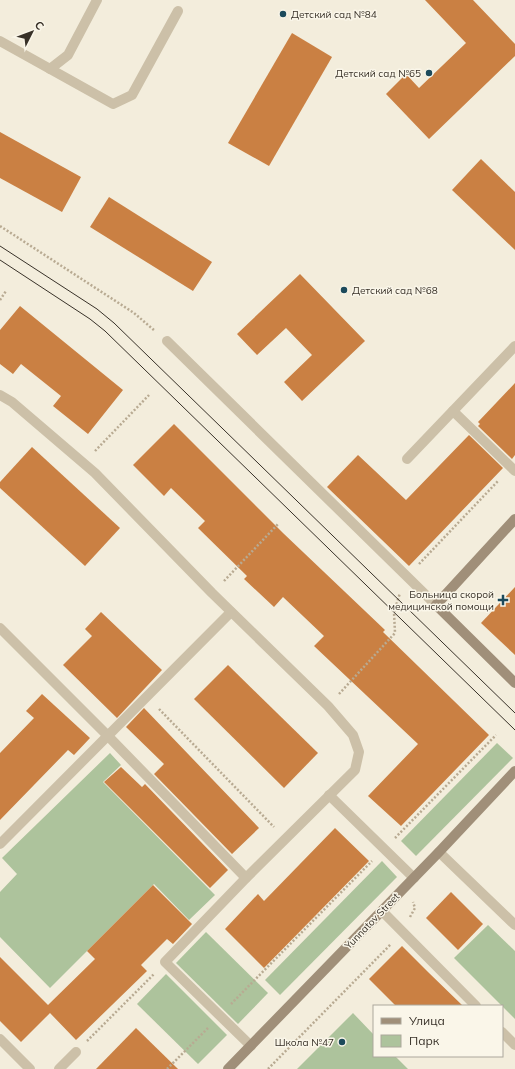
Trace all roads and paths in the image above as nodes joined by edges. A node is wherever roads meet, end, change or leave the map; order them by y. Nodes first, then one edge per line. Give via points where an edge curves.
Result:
1 (97, 0) edge
2 (178, 11) dead end
3 (0, 41) edge
4 (50, 69) junction
5 (0, 226) edge
6 (6, 291) dead end
7 (0, 300) edge
8 (167, 341) joint
9 (515, 346) edge
10 (0, 394) edge
11 (149, 395) dead end
12 (453, 411) junction
13 (407, 459) dead end
14 (83, 462) junction
15 (513, 469) edge
16 (515, 519) edge
17 (279, 523) dead end
18 (407, 577) junction
19 (212, 593) junction
20 (436, 605) junction
21 (231, 612) junction
22 (0, 628) edge
23 (515, 682) edge
24 (148, 697) junction
25 (328, 706) junction
26 (108, 736) junction
27 (496, 736) dead end
28 (515, 771) edge
29 (329, 795) junction
30 (285, 839) junction
31 (0, 844) edge
32 (384, 849) junction
33 (439, 852) junction
34 (246, 878) junction
35 (414, 878) junction
36 (415, 908) dead end
37 (382, 911) junction
38 (515, 925) edge
39 (402, 932) junction
40 (165, 962) junction
41 (475, 1005) edge
42 (220, 1016) junction
43 (503, 1033) edge
44 (0, 1038) edge
45 (515, 1045) edge
46 (251, 1046) junction
47 (76, 1052) joint
48 (30, 1069) edge
49 (58, 1069) edge
50 (167, 1069) edge
51 (228, 1069) edge
52 (268, 1069) edge

1 - 4 lane via 68,55
2 - 4 lane via 132,95 113,104
3 - 4 lane
5 - 8 path via 134,313
6 - 7 path
8 - 18 lane
9 - 12 lane
10 - 14 lane
11 - 14 path
12 - 13 lane
12 - 15 lane
14 - 19 lane
15 - 18 path
16 - 20 street
17 - 19 path
18 - 20 lane
18 - 25 path via 394,612 395,633
19 - 21 lane
20 - 23 street
21 - 24 lane
21 - 25 lane
22 - 26 lane
24 - 26 lane
24 - 30 path
25 - 29 lane via 353,735 359,752 355,770
26 - 31 lane
26 - 34 lane
27 - 32 path
28 - 33 street, Yunnatov Street
29 - 30 lane
29 - 32 lane
30 - 34 lane
32 - 35 lane
32 - 42 path
33 - 35 street, Yunnatov Street
33 - 38 lane
34 - 40 lane
35 - 37 street, Yunnatov Street
36 - 39 path
37 - 39 lane
37 - 46 street, Yunnatov Street
39 - 41 lane
39 - 52 path
40 - 42 lane
40 - 47 path
42 - 46 lane
42 - 50 path
43 - 45 lane
44 - 48 lane
46 - 51 street, Yunnatov Street
47 - 49 lane

